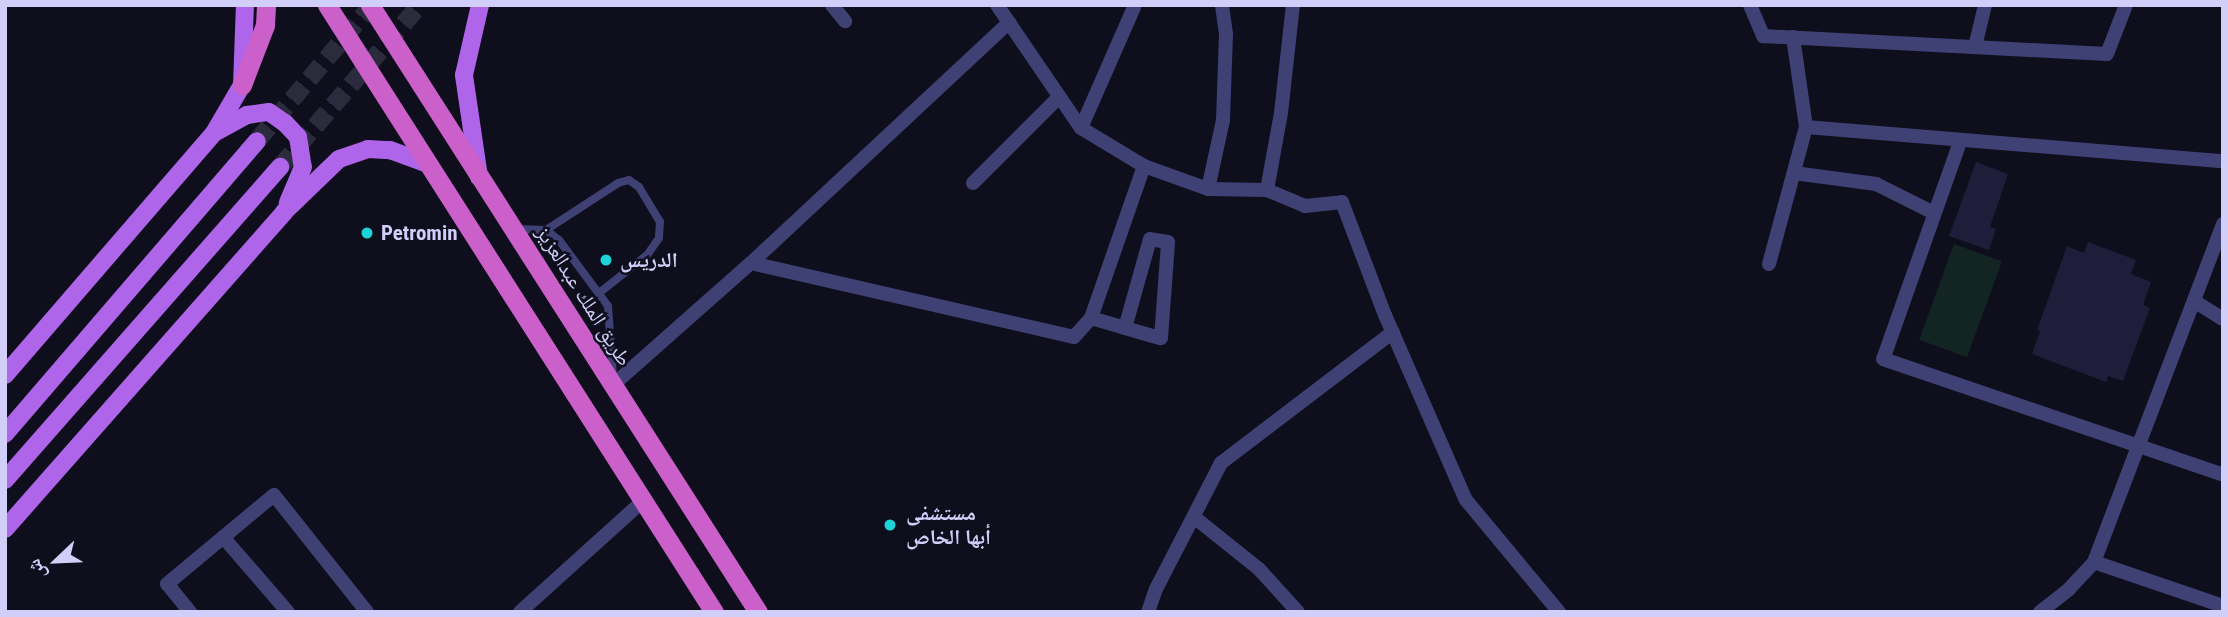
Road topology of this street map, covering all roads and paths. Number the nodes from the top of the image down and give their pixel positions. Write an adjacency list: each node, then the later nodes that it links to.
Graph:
1 (245, 5): 18 (main road)
2 (266, 5): 18 (highway)
3 (327, 5): 26 (highway)
4 (370, 5): 30 (highway, طريق الملك عبدالعزيز)
5 (480, 5): 30 (main road)
6 (832, 5): 14 (street)
7 (997, 5): 15 (street)
8 (1222, 5): 32 (street)
9 (1293, 5): 33 (street)
10 (1750, 5): 16 (street)
11 (1985, 5): 17 (street)
12 (2126, 5): 17 (street)
13 (1134, 7): 20 (street)
14 (845, 21)
15 (1009, 22): 19 (street); 39 (street)
16 (1793, 37): 17 (street); 21 (street)
17 (1975, 47)
18 (242, 85): 22 (main road)
19 (1059, 97): 20 (street); 31 (street)
20 (1081, 128): 27 (street)
21 (1806, 128): 24 (street); 29 (street)
22 (214, 133): 34 (main road); 47 (main road)
23 (257, 141): 49 (main road)
24 (1960, 142): 25 (street); 35 (street)
25 (2223, 161)
26 (428, 164): 34 (main road); 53 (highway)
27 (1144, 166): 32 (street); 43 (street)
28 (280, 167): 52 (main road)
29 (1794, 173): 35 (street); 40 (street)
30 (479, 177): 37 (highway, طريق الملك عبدالعزيز)
31 (973, 183)
32 (1208, 189): 33 (street)
33 (1267, 190): 46 (street)
34 (285, 212): 55 (main road)
35 (1934, 214): 50 (street)
36 (2223, 224): 42 (street)
37 (516, 229): 38 (lane); 48 (highway, طريق الملك عبدالعزيز)
38 (546, 230): 41 (lane); 41 (lane)
39 (751, 263): 43 (street); 48 (street)
40 (1769, 264)
41 (599, 293): 48 (lane)
42 (2194, 302): 44 (street); 50 (street)
43 (1091, 318): 45 (street)
44 (2223, 319)
45 (1125, 328): 45 (street)
46 (1393, 332): 54 (street); 67 (street)
47 (5, 375)
48 (613, 385): 64 (highway, طريق الملك عبدالعزيز)
49 (5, 434)
50 (2139, 448): 51 (street); 57 (street)
51 (2223, 475)
52 (5, 480)
53 (643, 501): 62 (street); 63 (highway)
54 (1194, 517): 65 (street); 66 (street)
55 (5, 529)
56 (223, 537): 59 (street); 60 (street); 61 (street)
57 (2094, 562): 58 (street); 68 (street)
58 (2223, 606)
59 (190, 612)
60 (288, 612)
61 (367, 612)
62 (520, 612)
63 (714, 612)
64 (758, 612)
65 (1147, 612)
66 (1298, 612)
67 (1559, 612)
68 (2040, 612)

